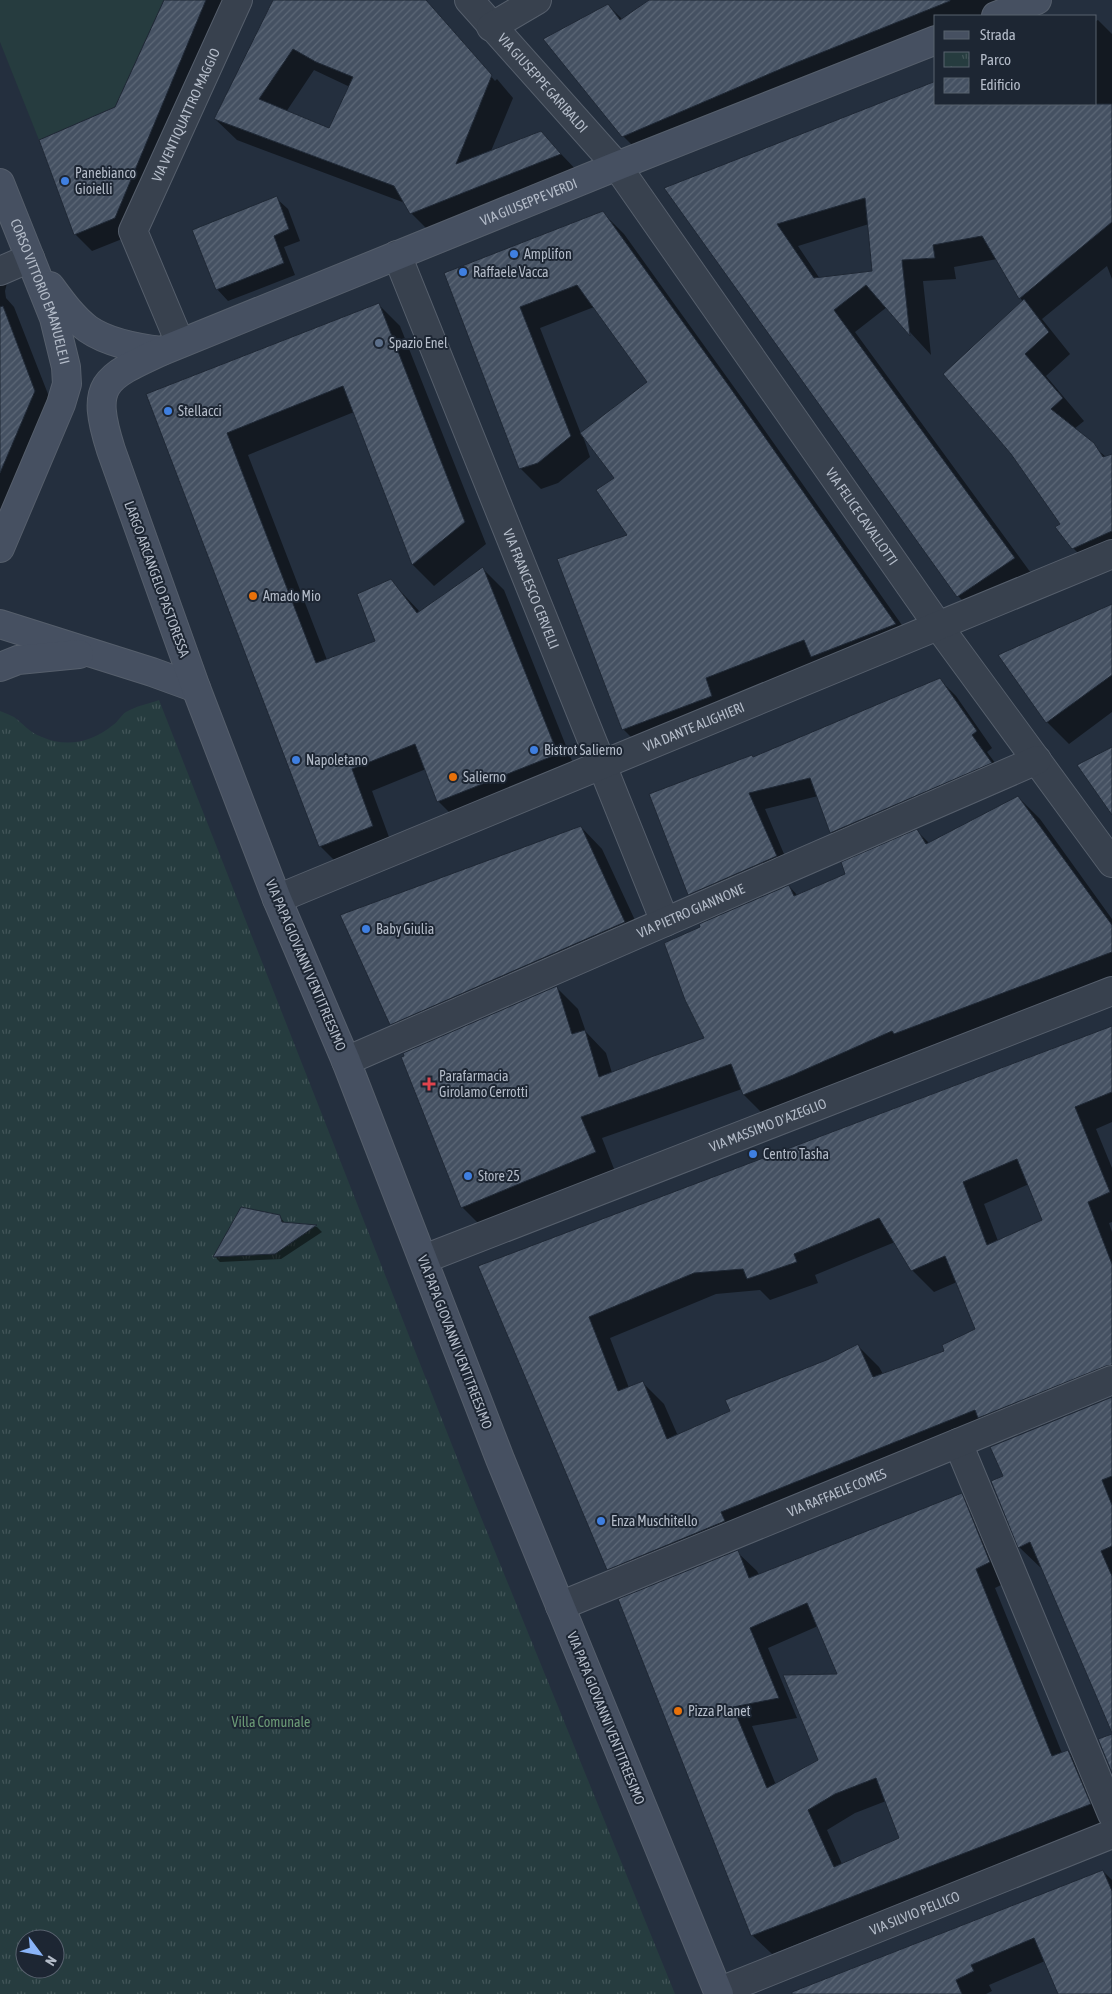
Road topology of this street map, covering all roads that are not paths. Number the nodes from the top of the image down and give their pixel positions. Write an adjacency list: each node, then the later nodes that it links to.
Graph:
1 (238, 0): 13 (street, VIA VENTIQUATTRO MAGGIO)
2 (469, 0): 6 (street, VIA GIUSEPPE GARIBALDI)
3 (537, 0): 6 (street)
4 (1037, 0): 5 (street)
5 (999, 15)
6 (491, 26): 8 (street, VIA GIUSEPPE GARIBALDI)
7 (934, 41): 8 (street, VIA GIUSEPPE VERDI)
8 (617, 166): 10 (street, VIA GIUSEPPE VERDI); 18 (street, VIA FELICE CAVALLOTTI)
9 (0, 183): 11 (street, CORSO VITTORIO EMANUELE II)
10 (397, 255): 13 (street, VIA GIUSEPPE VERDI); 23 (street, VIA FRANCESCO CERVELLI)
11 (30, 258): 12 (street); 13 (street); 15 (street, CORSO VITTORIO EMANUELE II)
12 (0, 271)
13 (171, 347): 14 (street, VIA GIUSEPPE VERDI)
14 (123, 368): 21 (street, LARGO ARCANGELO PASTORESSA)
15 (0, 548)
16 (1112, 554): 18 (street, VIA DANTE ALIGHIERI)
17 (0, 624): 19 (street, LARGO ARCANGELO PASTORESSA)
18 (939, 627): 22 (street, VIA FELICE CAVALLOTTI); 23 (street, VIA DANTE ALIGHIERI)
19 (88, 653): 20 (street, LARGO ARCANGELO PASTORESSA); 21 (street, LARGO ARCANGELO PASTORESSA)
20 (0, 666)
21 (196, 688): 25 (street, VIA PAPA GIOVANNI VENTITREESIMO)
22 (1036, 760): 24 (street, VIA FELICE CAVALLOTTI); 26 (street, VIA PIETRO GIANNONE)
23 (602, 765): 25 (street, VIA DANTE ALIGHIERI); 26 (street, VIA FRANCESCO CERVELLI)
24 (1112, 863)
25 (277, 899): 28 (street, VIA PAPA GIOVANNI VENTITREESIMO)
26 (665, 922): 28 (street, VIA PIETRO GIANNONE)
27 (1112, 991): 29 (street, VIA MASSIMO D'AZEGLIO)
28 (346, 1061): 29 (street, VIA PAPA GIOVANNI VENTITREESIMO)
29 (424, 1259): 32 (street, VIA PAPA GIOVANNI VENTITREESIMO)
30 (1112, 1380): 31 (street, VIA RAFFAELE COMES)
31 (958, 1443): 32 (street, VIA RAFFAELE COMES); 33 (street)
32 (560, 1606): 35 (street, VIA PAPA GIOVANNI VENTITREESIMO)
33 (1112, 1814)
34 (1112, 1834): 35 (street, VIA SILVIO PELLICO)
35 (718, 1993)

